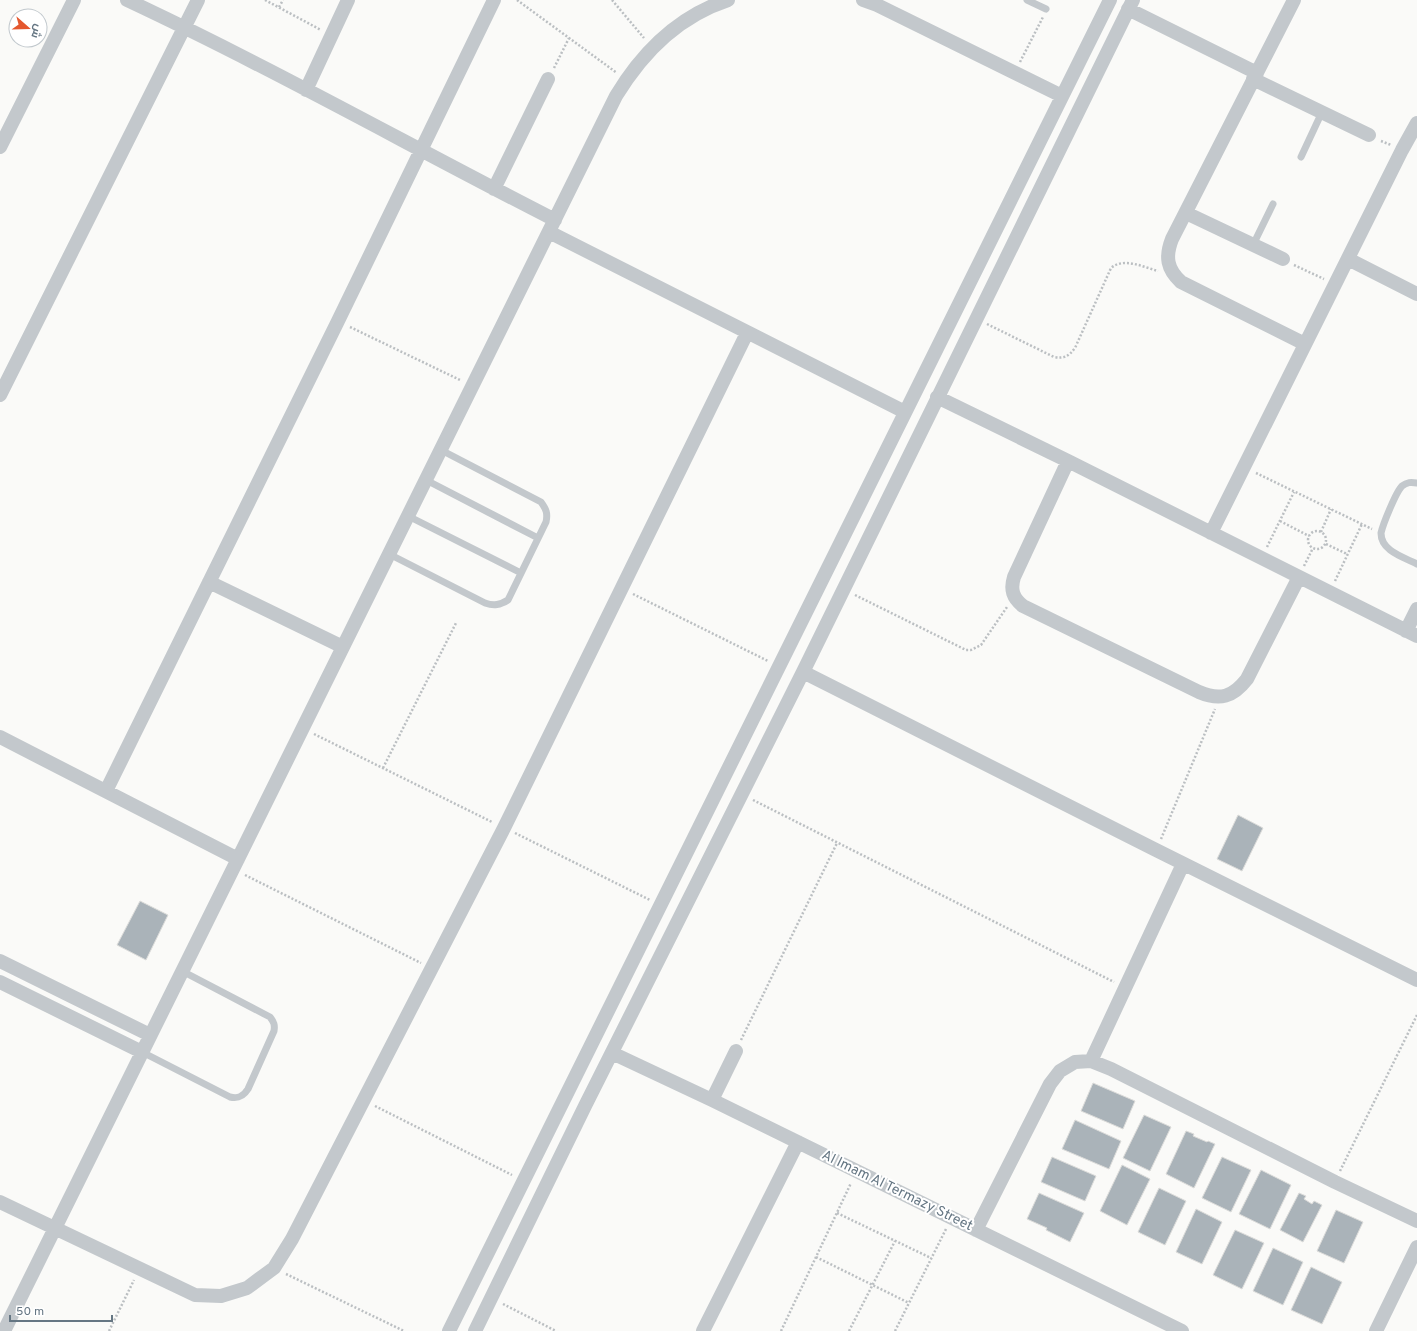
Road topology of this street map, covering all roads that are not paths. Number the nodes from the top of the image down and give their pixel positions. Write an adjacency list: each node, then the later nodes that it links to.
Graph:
1 (74, 0): 24 (street)
2 (127, 0): 14 (street)
3 (198, 0): 14 (street)
4 (348, 0): 19 (street)
5 (494, 0): 25 (street)
6 (728, 0): 32 (street)
7 (863, 0): 11 (street)
8 (1027, 0): 13 (lane)
9 (1110, 0): 15 (street)
10 (1294, 0): 17 (street)
11 (879, 3): 20 (street)
12 (1131, 5): 16 (street); 17 (street)
13 (1046, 10)
14 (185, 28): 19 (street); 41 (street)
15 (1088, 44): 16 (street); 20 (street)
16 (1107, 53): 28 (street)
17 (1255, 76): 21 (street); 31 (street)
18 (548, 79): 29 (street)
19 (306, 90): 25 (street)
20 (1062, 96): 27 (street)
21 (1322, 112): 23 (street); 26 (lane)
22 (1417, 123): 35 (street)
23 (1369, 135)
24 (0, 146)
25 (421, 149): 29 (street); 57 (street)
26 (1301, 157)
27 (1023, 174): 28 (street); 38 (street)
28 (1042, 184): 39 (street)
29 (494, 189): 32 (street)
30 (1273, 204): 33 (lane)
31 (1186, 213): 33 (street); 40 (street)
32 (552, 226): 37 (street); 44 (street)
33 (1253, 245): 34 (street)
34 (1283, 259)
35 (1348, 259): 36 (street); 40 (street)
36 (1417, 294)
37 (747, 333): 43 (street); 87 (street)
38 (943, 334): 39 (street); 43 (street)
39 (963, 344): 42 (street)
40 (1305, 344): 51 (street)
41 (0, 395)
42 (937, 397): 45 (street); 49 (street)
43 (905, 412): 47 (street)
44 (441, 450): 46 (street); 52 (lane)
45 (1068, 461): 51 (street); 56 (street)
46 (426, 480): 50 (street); 52 (lane)
47 (871, 481): 49 (street); 58 (street)
48 (1417, 483): 54 (lane)
49 (891, 491): 60 (street)
50 (408, 516): 53 (street); 55 (lane)
51 (1211, 533): 56 (street)
52 (538, 538): 55 (lane)
53 (389, 554): 55 (lane); 62 (street)
54 (1417, 564)
55 (521, 573)
56 (1299, 577): 61 (street)
57 (209, 582): 62 (street); 67 (street)
58 (812, 602): 60 (street); 65 (street)
59 (1417, 609): 61 (street)
60 (832, 612): 63 (street)
61 (1412, 633)
62 (343, 647): 68 (street)
63 (803, 672): 66 (street); 69 (street)
64 (0, 737): 67 (street)
65 (745, 738): 66 (street); 74 (street)
66 (764, 748): 75 (street)
67 (106, 791): 68 (street)
68 (236, 864): 71 (street)
69 (1183, 864): 72 (street); 80 (street)
70 (0, 961): 76 (street)
71 (182, 971): 76 (street); 78 (lane)
72 (1417, 980)
73 (0, 982): 78 (street)
74 (622, 985): 75 (street); 81 (street)
75 (641, 995): 79 (street)
76 (150, 1035): 78 (street)
77 (736, 1051): 82 (street)
78 (142, 1052): 87 (street)
79 (612, 1053): 82 (street, Al Imam Al Termazy Street); 83 (street)
80 (1092, 1061): 86 (street); 88 (street)
81 (566, 1097): 83 (street); 91 (street)
82 (712, 1100): 84 (street, Al Imam Al Termazy Street)
83 (585, 1106): 92 (street)
84 (798, 1142): 88 (street, Al Imam Al Termazy Street); 93 (street)
85 (0, 1202): 87 (street)
86 (1417, 1221)
87 (54, 1229): 90 (street)
88 (976, 1230): 94 (street, Al Imam Al Termazy Street)
89 (1417, 1247): 95 (street)
90 (4, 1331)
91 (449, 1331)
92 (475, 1331)
93 (703, 1331)
94 (1182, 1331)
95 (1376, 1331)

